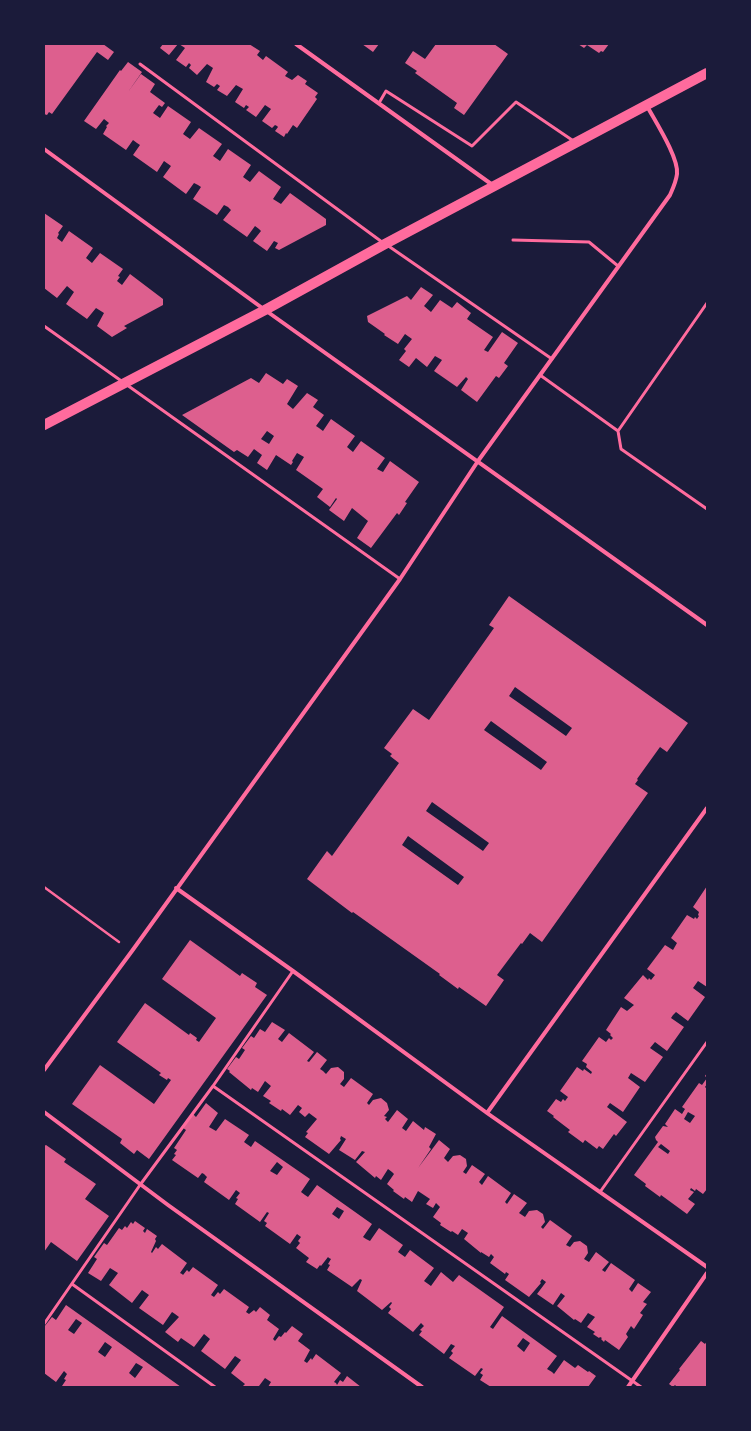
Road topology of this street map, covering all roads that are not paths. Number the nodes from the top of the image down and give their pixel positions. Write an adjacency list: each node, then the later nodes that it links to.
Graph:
1 (296, 44): 4 (street)
2 (140, 64): 10 (lane)
3 (707, 73): 5 (main road)
4 (379, 103): 6 (lane); 8 (street)
5 (647, 106): 6 (main road); 11 (street)
6 (576, 143): 8 (main road)
7 (44, 149): 13 (street)
8 (494, 186): 10 (main road)
9 (513, 240): 11 (lane)
10 (385, 244): 13 (main road); 15 (lane)
11 (618, 266): 15 (street)
12 (707, 303): 19 (lane)
13 (265, 310): 17 (main road); 20 (street)
14 (44, 326): 17 (lane)
15 (552, 359): 16 (street)
16 (540, 374): 19 (lane); 20 (street)
17 (124, 383): 18 (main road); 22 (lane)
18 (44, 425)
19 (618, 431): 21 (lane)
20 (478, 461): 22 (street); 23 (street)
21 (707, 509)
22 (400, 579): 25 (street)
23 (707, 625)
24 (707, 808): 31 (street)
25 (176, 888): 26 (street); 28 (street)
26 (293, 971): 29 (lane); 31 (street)
27 (707, 1042): 33 (lane)
28 (44, 1070)
29 (213, 1086): 32 (lane); 38 (lane)
30 (44, 1112): 32 (street)
31 (487, 1113): 33 (street)
32 (140, 1185): 36 (lane); 40 (street)
33 (600, 1192): 34 (street)
34 (707, 1267)
35 (707, 1273): 38 (street)
36 (72, 1284): 37 (lane); 39 (lane)
37 (44, 1324)
38 (632, 1381): 41 (street); 42 (lane)
39 (215, 1387)
40 (422, 1387)
41 (628, 1387)
42 (641, 1387)

